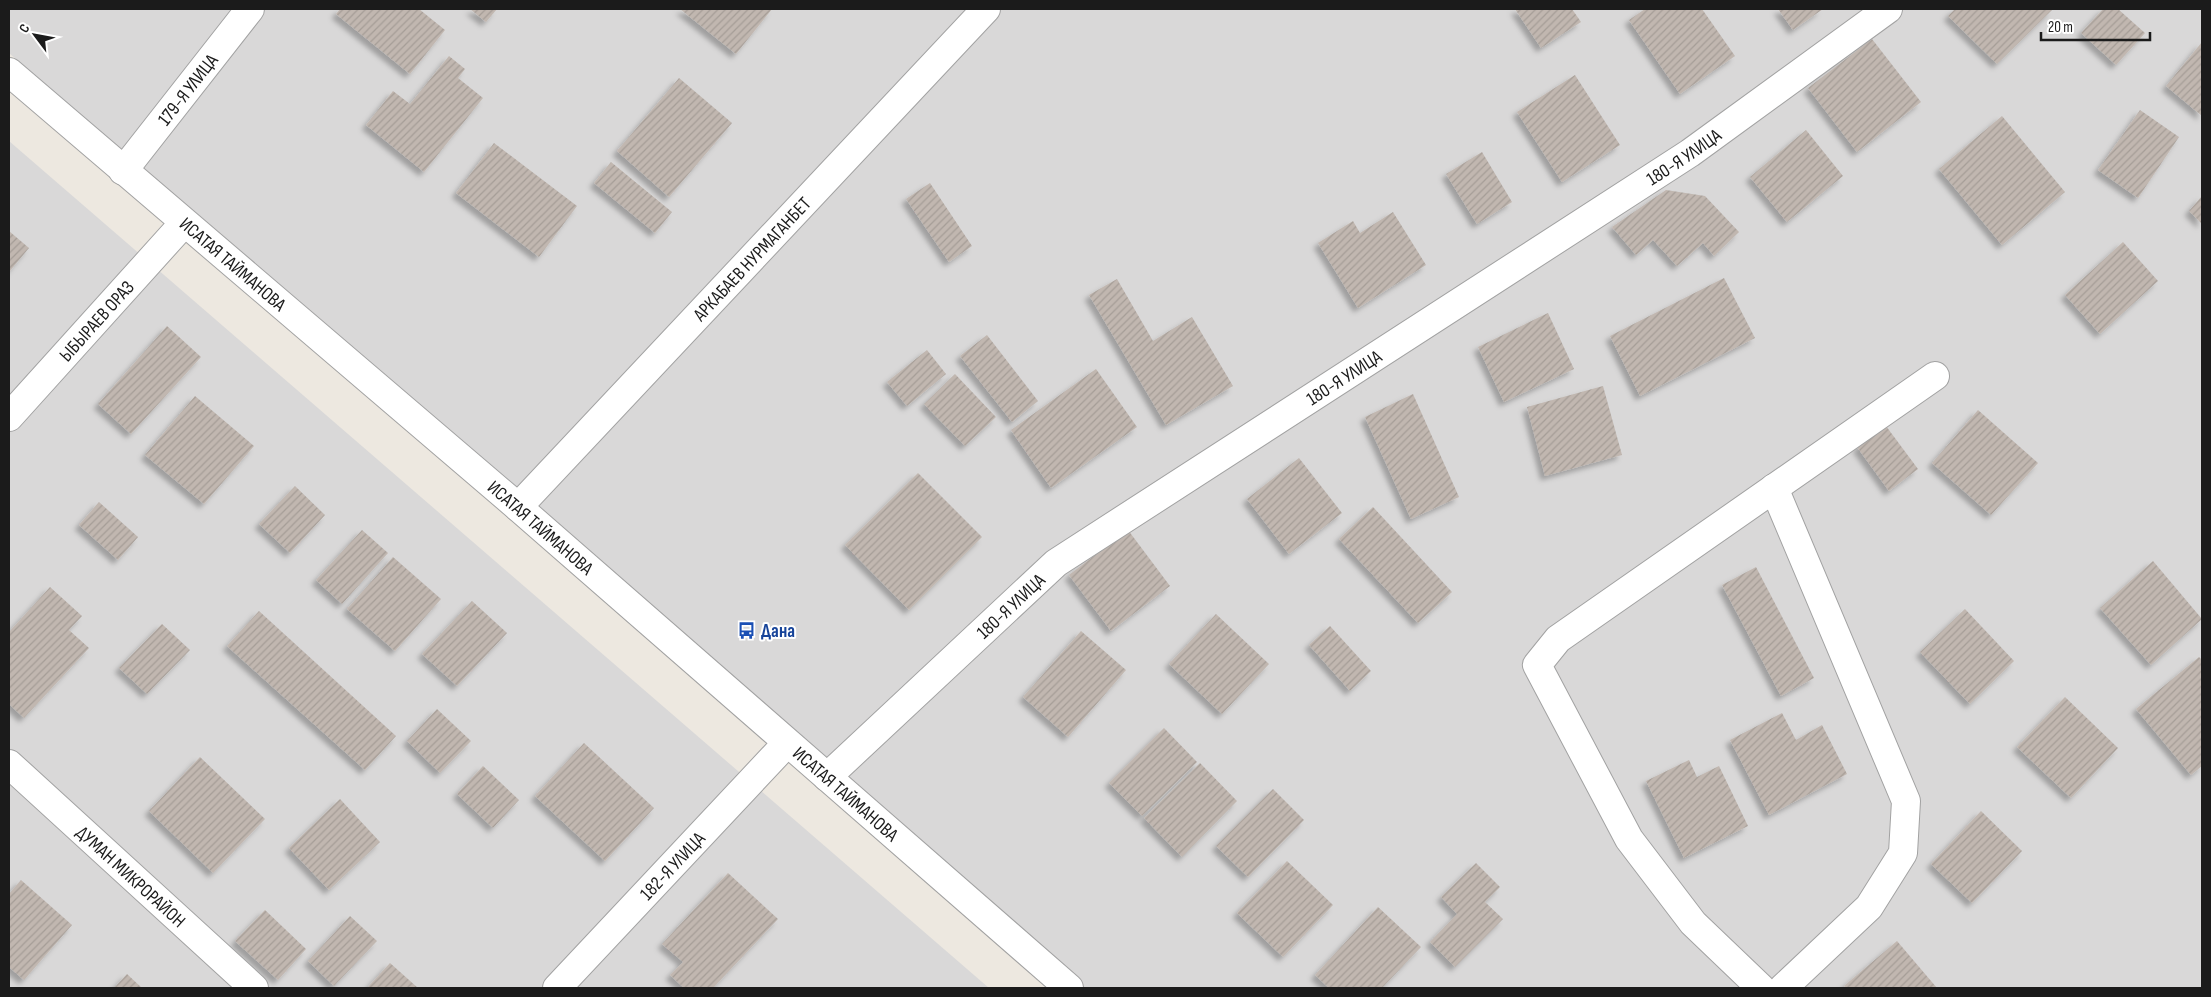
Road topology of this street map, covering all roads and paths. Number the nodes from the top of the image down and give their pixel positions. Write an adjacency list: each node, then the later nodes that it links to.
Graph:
1 (250, 9): 5 (street, 179-Я УЛИЦА)
2 (986, 9): 10 (street, АРКАБАЕВ НУРМАГАНБЕТ)
3 (1888, 9): 13 (street, 180-Я УЛИЦА)
4 (9, 72): 5 (street, ИСАТАЯ ТАЙМАНОВА)
5 (123, 171): 6 (street, ИСАТАЯ ТАЙМАНОВА)
6 (184, 223): 8 (street, ЫБЫРАЕВ ОРАЗ); 10 (street, ИСАТАЯ ТАЙМАНОВА)
7 (1935, 376): 9 (street)
8 (9, 418)
9 (1774, 488): 17 (street); 18 (street)
10 (518, 507): 11 (street, ИСАТАЯ ТАЙМАНОВА)
11 (788, 743): 13 (street, ИСАТАЯ ТАЙМАНОВА); 16 (street, 182-Я УЛИЦА)
12 (9, 764): 15 (street, ДУМАН МИКРОРАЙОН)
13 (827, 777): 14 (street, ИСАТАЯ ТАЙМАНОВА)
14 (1057, 985)
15 (254, 988)
16 (557, 988)
17 (1761, 988)
18 (1783, 988)

